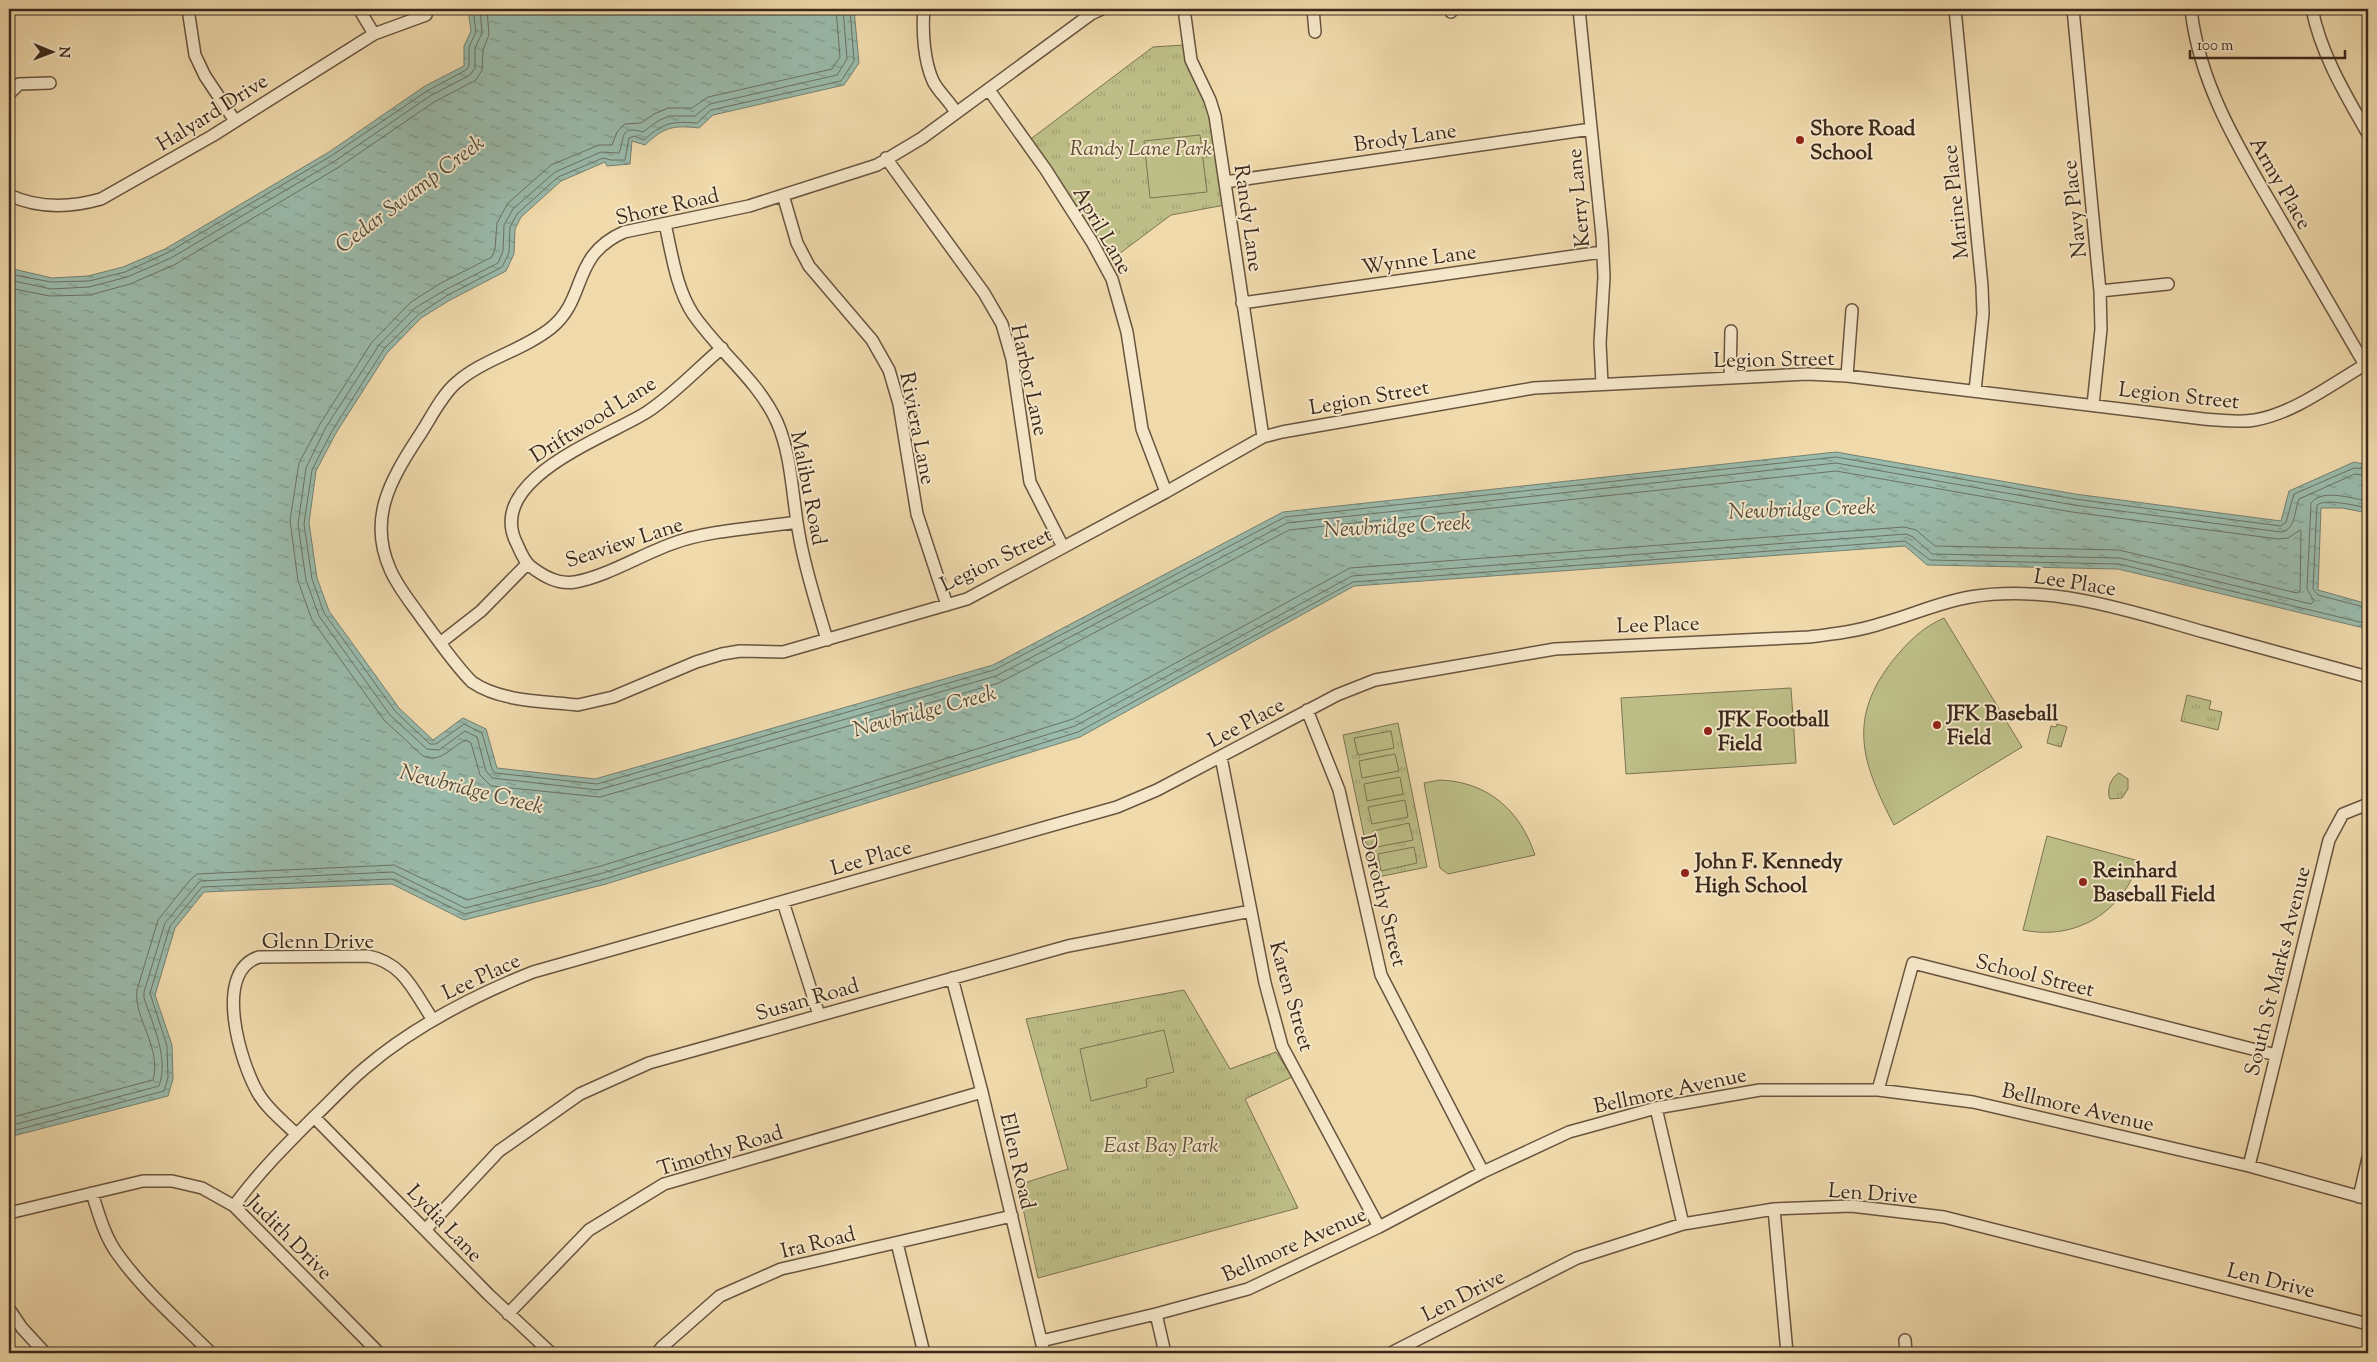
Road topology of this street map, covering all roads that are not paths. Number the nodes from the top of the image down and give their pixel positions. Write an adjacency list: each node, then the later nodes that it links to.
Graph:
1 (188, 9): 19 (street)
2 (359, 9): 14 (street)
3 (924, 9): 18 (street)
4 (1100, 9): 16 (street, Shore Road)
5 (1184, 9): 23 (street, Randy Lane)
6 (1313, 9): 13 (street)
7 (1579, 9): 20 (street, Kerry Lane)
8 (1955, 9): 38 (street, Marine Place)
9 (2073, 9): 29 (street, Navy Place)
10 (2191, 9): 34 (street, Army Place)
11 (2312, 9): 21 (street)
12 (426, 15): 14 (street, Halyard Drive)
13 (1315, 32)
14 (374, 34): 19 (street, Halyard Drive)
15 (50, 83): 17 (street)
16 (989, 90): 18 (street, Shore Road); 41 (street, April Lane)
17 (9, 94)
18 (956, 113): 22 (street, Shore Road)
19 (235, 121): 24 (street, Halyard Drive)
20 (1591, 129): 23 (street, Brody Lane); 27 (street, Kerry Lane)
21 (2368, 134)
22 (886, 158): 25 (street, Shore Road); 43 (street, Harbor Lane)
23 (1225, 182): 30 (street, Randy Lane)
24 (9, 194)
25 (783, 195): 26 (street, Shore Road); 45 (street, Riviera Lane)
26 (665, 224): 33 (street, Malibu Road); 47 (street, Shore Road)
27 (1602, 252): 30 (street, Wynne Lane); 37 (street, Kerry Lane)
28 (2168, 284): 29 (street)
29 (2100, 291): 39 (street, Navy Place)
30 (1242, 303): 40 (street, Randy Lane)
31 (1852, 310): 35 (street)
32 (1731, 332): 36 (street)
33 (722, 348): 42 (street, Malibu Road); 44 (street, Driftwood Lane)
34 (2366, 364): 39 (street, Legion Street)
35 (1847, 376): 36 (street, Legion Street); 38 (street, Legion Street)
36 (1730, 378): 37 (street, Legion Street)
37 (1602, 384): 40 (street, Legion Street)
38 (1975, 391): 39 (street, Legion Street)
39 (2093, 405)
40 (1263, 438): 41 (street, Legion Street)
41 (1166, 492): 43 (street, Legion Street)
42 (797, 522): 44 (street, Seaview Lane); 46 (street, Malibu Road)
43 (1063, 547): 45 (street, Legion Street)
44 (527, 564): 47 (street)
45 (947, 605): 46 (street, Legion Street)
46 (827, 640): 47 (street, Legion Street)
47 (440, 643)
48 (2368, 677): 49 (street, Lee Place)
49 (1307, 710): 50 (street, Lee Place); 65 (street, Dorothy Street)
50 (1221, 756): 52 (street, Lee Place); 53 (street, Karen Street)
51 (2368, 804): 57 (street, South St Marks Avenue)
52 (783, 902): 55 (street); 56 (street, Lee Place)
53 (1251, 911): 54 (street, Susan Road); 73 (street, Karen Street)
54 (952, 978): 55 (street, Susan Road); 59 (street, Ellen Road)
55 (818, 1015): 74 (street, Susan Road)
56 (433, 1020): 61 (street, Lee Place); 62 (street, Glenn Drive)
57 (2276, 1055): 58 (street, School Street); 64 (street, South St Marks Avenue)
58 (1878, 1090): 60 (street, Bellmore Avenue); 64 (street, Bellmore Avenue)
59 (982, 1092): 71 (street, Ellen Road); 77 (street, Timothy Road)
60 (1656, 1108): 65 (street, Bellmore Avenue); 72 (street)
61 (314, 1117): 62 (street, Lee Place); 74 (street, Lydia Lane)
62 (295, 1133): 68 (street, Lee Place)
63 (2368, 1158): 67 (street)
64 (2249, 1166): 67 (street, Bellmore Avenue)
65 (1483, 1172): 73 (street, Bellmore Avenue)
66 (92, 1193): 68 (street, Judith Drive); 70 (street, Judith Drive); 83 (street)
67 (2363, 1198)
68 (234, 1206): 84 (street, Judith Drive)
69 (1774, 1209): 72 (street, Len Drive); 79 (street, Len Drive); 91 (street)
70 (9, 1213)
71 (1012, 1216): 75 (street, Ira Road); 81 (street, Ellen Road)
72 (1683, 1224): 90 (street, Len Drive)
73 (1380, 1227): 78 (street, Bellmore Avenue)
74 (425, 1230): 77 (street, Lydia Lane)
75 (897, 1243): 86 (street, Ira Road); 87 (street)
76 (9, 1309): 82 (street)
77 (508, 1314): 85 (street, Lydia Lane)
78 (1156, 1314): 81 (street, Bellmore Avenue); 89 (street)
79 (2368, 1324)
80 (1905, 1340): 92 (street)
81 (1041, 1341): 88 (street, Ellen Road)
82 (45, 1353)
83 (212, 1353)
84 (379, 1353)
85 (551, 1353)
86 (658, 1353)
87 (924, 1353)
88 (1044, 1353)
89 (1165, 1353)
90 (1391, 1353)
91 (1787, 1353)
92 (1906, 1353)

